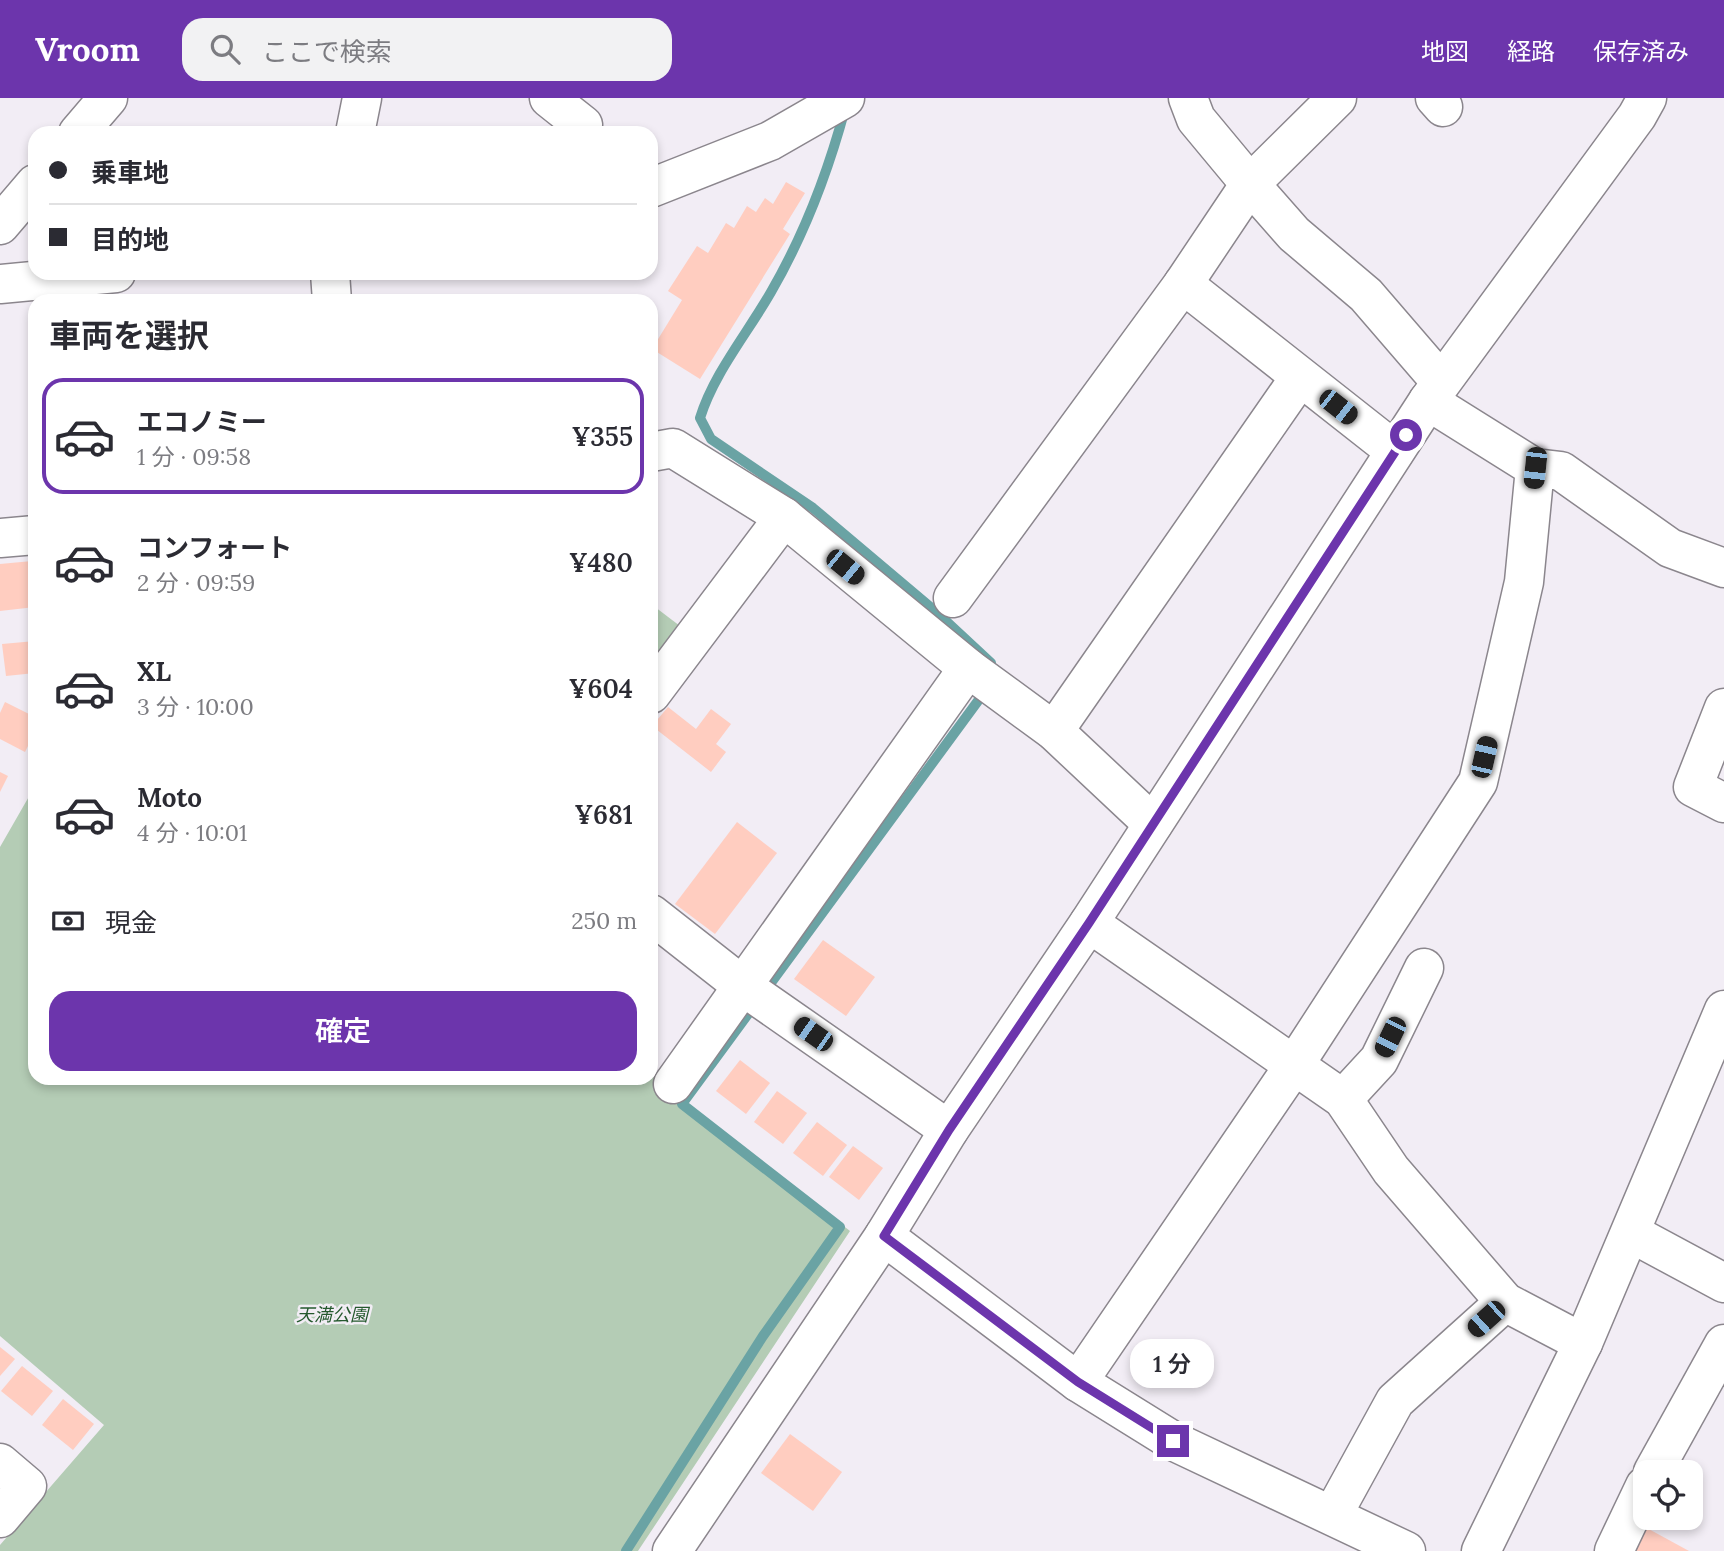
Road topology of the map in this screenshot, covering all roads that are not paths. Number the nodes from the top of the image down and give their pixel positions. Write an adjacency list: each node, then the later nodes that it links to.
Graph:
1 (108, 98): 9 (street)
2 (362, 98): 10 (street)
3 (549, 98): 8 (street)
4 (845, 98): 12 (street)
5 (1188, 98): 11 (street)
6 (1337, 98): 11 (street)
7 (1647, 98): 19 (street)
8 (587, 119)
9 (84, 126)
10 (356, 126)
11 (1250, 184): 17 (street); 19 (street)
12 (658, 185)
13 (28, 192): 14 (street)
14 (0, 226)
15 (42, 280): 16 (street)
16 (0, 284)
17 (1183, 284): 18 (street); 27 (street)
18 (1300, 377): 21 (street); 31 (street)
19 (1435, 391): 21 (street); 22 (street)
20 (658, 451): 23 (street)
21 (1395, 451): 33 (street)
22 (1535, 468): 26 (street); 39 (street)
23 (784, 517): 28 (street); 29 (street)
24 (28, 536): 25 (street)
25 (0, 538)
26 (1724, 568)
27 (953, 598)
28 (968, 668): 31 (street); 37 (street)
29 (658, 685)
30 (1724, 708): 32 (street)
31 (1054, 731): 33 (street)
32 (1724, 803)
33 (1153, 824): 35 (street)
34 (658, 919): 37 (street)
35 (1089, 923): 39 (street); 42 (street)
36 (1424, 968): 41 (street)
37 (744, 986): 40 (street); 42 (street)
38 (1722, 1018): 43 (street)
39 (1295, 1064): 41 (street); 49 (street)
40 (673, 1084)
41 (1343, 1099): 46 (street)
42 (949, 1130): 44 (street)
43 (1631, 1233): 45 (street); 47 (street)
44 (884, 1236): 49 (street); 55 (street)
45 (1724, 1283)
46 (1505, 1302): 47 (street); 53 (street)
47 (1583, 1343): 57 (street)
48 (1724, 1344): 50 (street)
49 (1078, 1382): 53 (street)
50 (1660, 1460)
51 (0, 1463): 54 (street)
52 (1633, 1511): 58 (street)
53 (1333, 1514): 56 (street)
54 (0, 1518)
55 (672, 1551)
56 (1406, 1551)
57 (1481, 1551)
58 (1614, 1551)

